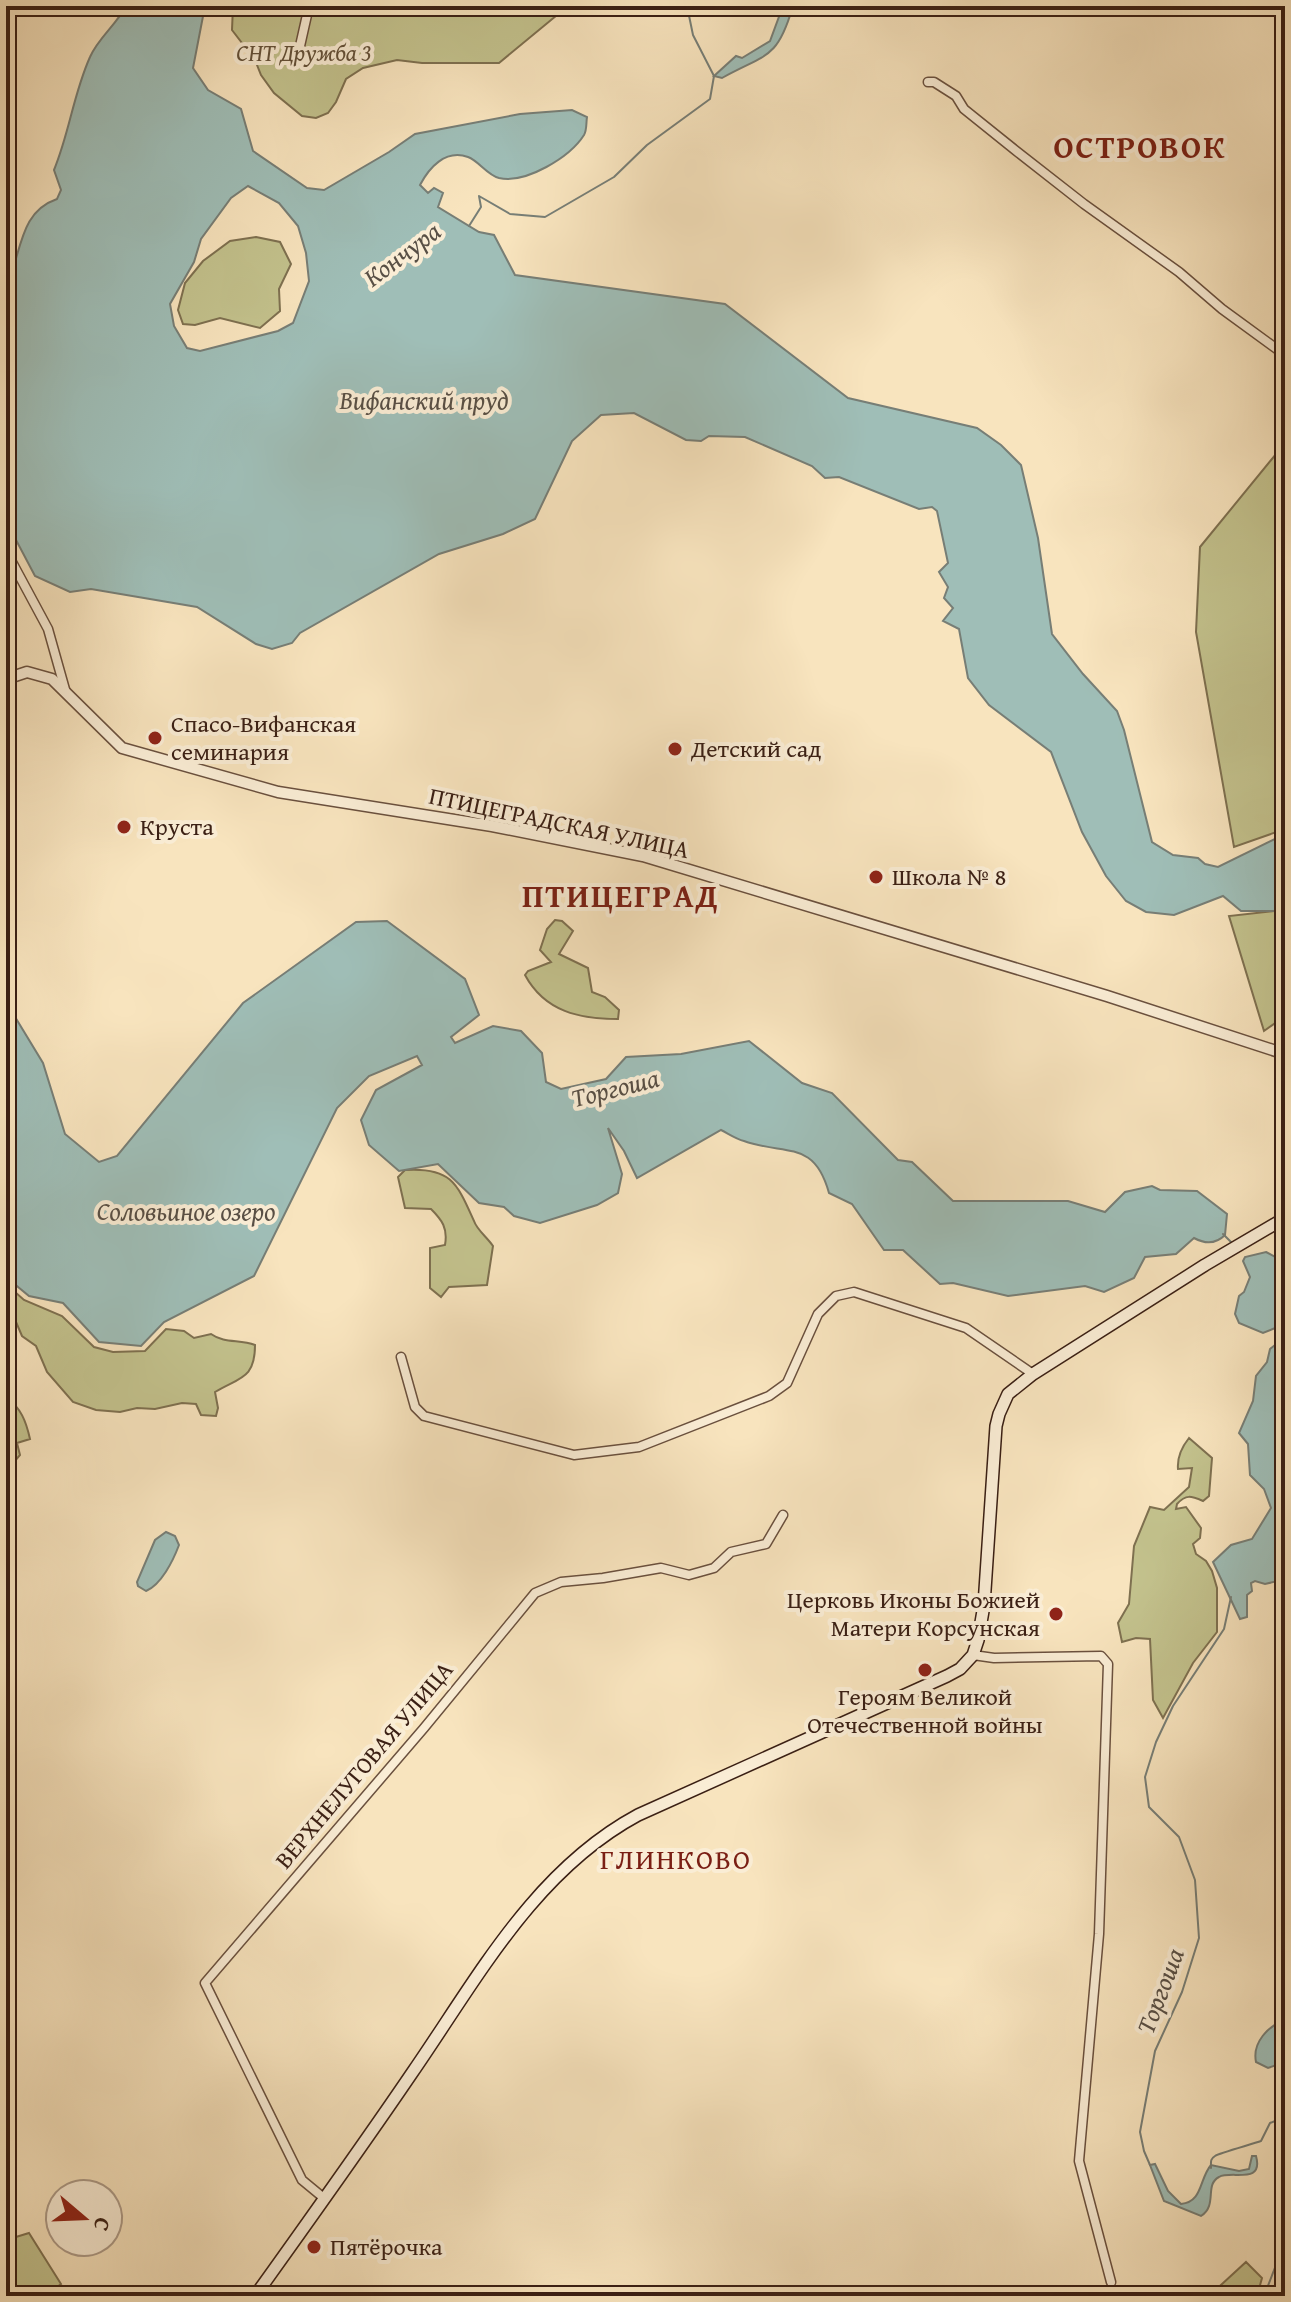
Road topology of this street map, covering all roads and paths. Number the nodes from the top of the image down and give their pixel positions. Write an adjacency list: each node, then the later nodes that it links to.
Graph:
1 (309, 6): 2 (street)
2 (300, 46)
3 (928, 82): 4 (street)
4 (1285, 355)
5 (6, 551): 7 (street)
6 (6, 679): 7 (street, ПТИЦЕГРАДСКАЯ УЛИЦА)
7 (66, 694): 8 (street, ПТИЦЕГРАДСКАЯ УЛИЦА)
8 (1285, 1054)
9 (1285, 1218): 11 (main road)
10 (401, 1357): 11 (street)
11 (1033, 1374): 13 (main road)
12 (783, 1515): 14 (street, ВЕРХНЕЛУГОВАЯ УЛИЦА)
13 (973, 1655): 14 (main road); 15 (street)
14 (325, 2199): 16 (main road)
15 (1111, 2282)
16 (255, 2296)

